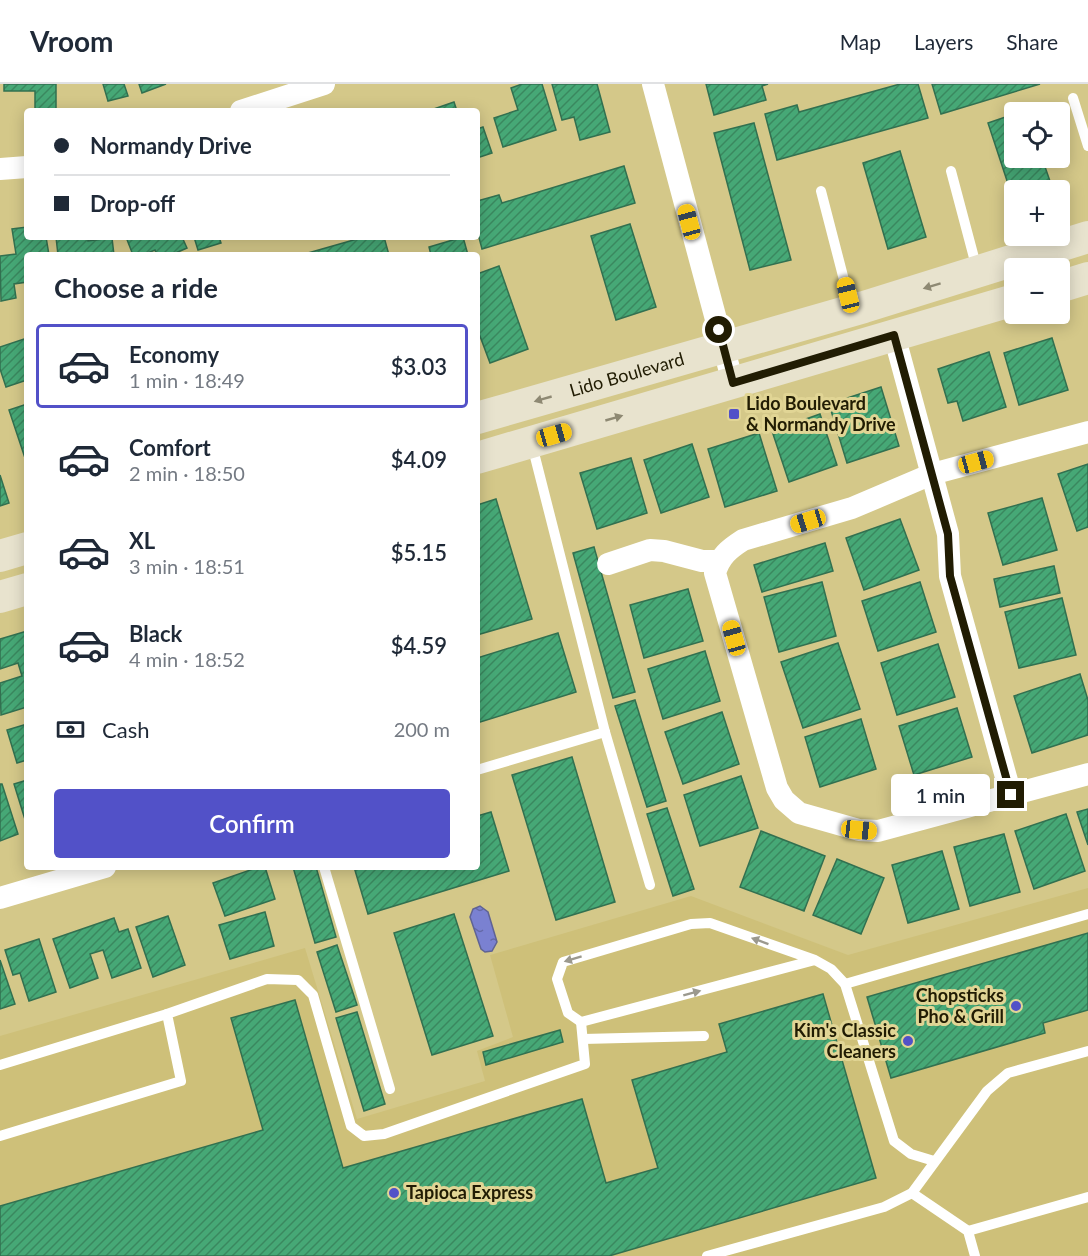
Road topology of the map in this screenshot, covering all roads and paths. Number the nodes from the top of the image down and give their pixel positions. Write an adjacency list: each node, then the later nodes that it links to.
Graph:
1 (324, 84): 4 (street)
2 (652, 84): 17 (street)
3 (1072, 98): 5 (lane)
4 (250, 108)
5 (1088, 146)
6 (24, 167): 7 (street)
7 (0, 169)
8 (951, 171): 11 (lane)
9 (821, 190): 15 (lane)
10 (1088, 237): 11 (street, Lido Boulevard)
11 (978, 272): 15 (street, Lido Boulevard, one-way to 15)
12 (1088, 278): 13 (street)
13 (1070, 284)
14 (1004, 303): 16 (street, Lido Boulevard)
15 (852, 311): 17 (street, Lido Boulevard)
16 (894, 335): 18 (street, Lido Boulevard); 23 (street)
17 (723, 348): 18 (street); 19 (street, Lido Boulevard, one-way to 19)
18 (733, 383): 21 (street, Lido Boulevard, one-way to 18)
19 (480, 417)
20 (1088, 432): 23 (street)
21 (532, 442): 22 (street, Lido Boulevard); 30 (lane)
22 (480, 457)
23 (932, 474): 26 (street); 33 (street)
24 (24, 549): 25 (street)
25 (0, 556)
26 (718, 561): 27 (street); 33 (street)
27 (608, 564)
28 (24, 590): 29 (street)
29 (0, 597)
30 (605, 732): 31 (lane); 36 (lane)
31 (480, 769)
32 (1088, 774): 33 (street)
33 (1011, 795)
34 (95, 870): 37 (street)
35 (325, 870): 47 (lane)
36 (650, 885)
37 (0, 898)
38 (1088, 914): 40 (lane)
39 (815, 960): 40 (lane); 42 (lane, one-way to 39); 42 (lane, one-way to 42)
40 (845, 984): 49 (lane)
41 (167, 1014): 44 (lane); 46 (lane); 48 (lane)
42 (581, 1022): 44 (lane)
43 (704, 1036): 44 (lane)
44 (583, 1039)
45 (1088, 1051): 49 (lane)
46 (0, 1065)
47 (390, 1089)
48 (0, 1136)
49 (934, 1161): 50 (lane)
50 (912, 1193): 52 (lane); 53 (lane)
51 (1088, 1197): 52 (lane)
52 (968, 1231): 54 (lane)
53 (707, 1256)
54 (975, 1256)

